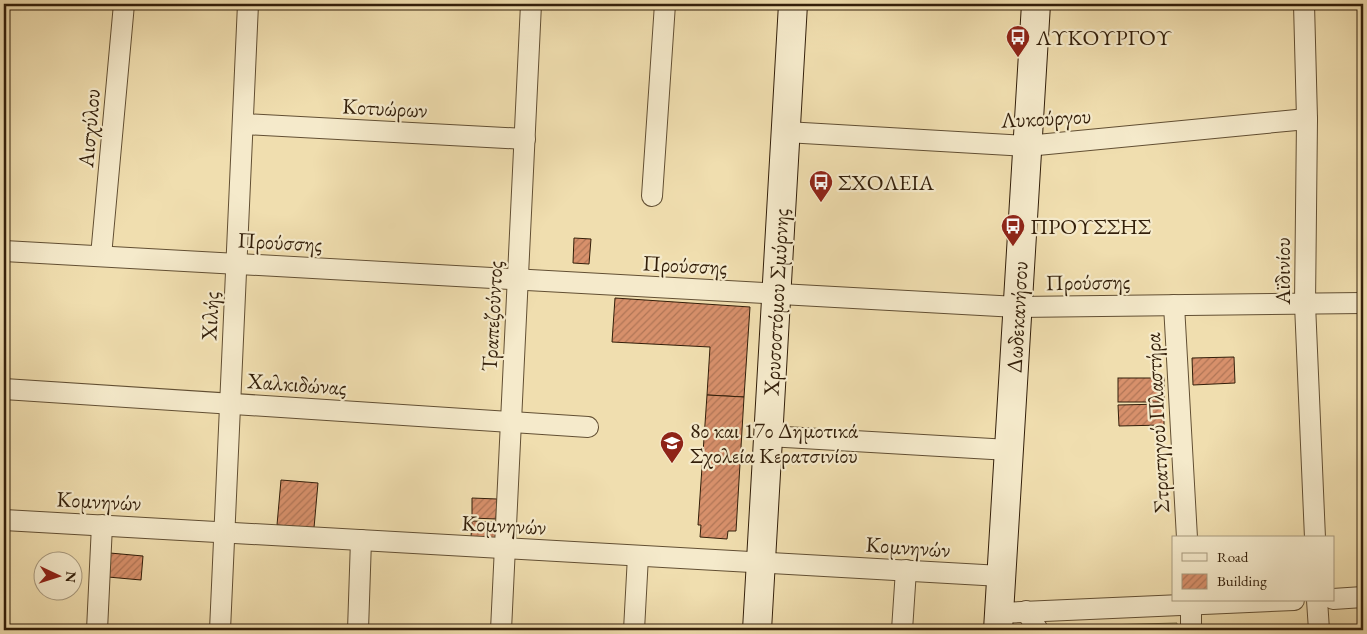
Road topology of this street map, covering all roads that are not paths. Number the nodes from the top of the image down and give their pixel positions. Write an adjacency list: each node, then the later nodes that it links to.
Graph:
1 (124, 4): 15 (street, Αισχύλου)
2 (248, 4): 9 (street, Χιλής)
3 (531, 4): 11 (street, Τραπεζούντος)
4 (665, 4): 13 (street)
5 (793, 4): 10 (street, Χρυσοστόμου Σμύρνης)
6 (1036, 4): 12 (street, Δωδεκανήσου)
7 (1304, 4): 8 (street, Αϊδινίου)
8 (1307, 119): 12 (street, Λυκούργου); 20 (street, Αϊδινίου)
9 (243, 124): 11 (street, Κοτυώρων); 16 (street, Χιλής)
10 (786, 132): 12 (street, Λυκούργου); 18 (street, Χρυσοστόμου Σμύρνης)
11 (525, 139): 17 (street, Τραπεζούντος)
12 (1027, 146): 22 (street, Δωδεκανήσου)
13 (652, 196)
14 (4, 251): 15 (street, Προύσσης)
15 (101, 256): 16 (street, Προύσσης)
16 (237, 264): 17 (street, Προύσσης); 24 (street, Χιλής)
17 (518, 279): 18 (street, Προύσσης); 25 (street, Τραπεζούντος)
18 (777, 293): 22 (street, Προύσσης); 27 (street, Χρυσοστόμου Σμύρνης)
19 (1363, 303): 20 (street, Προύσσης)
20 (1305, 304): 21 (street, Προύσσης); 33 (street, Αϊδινίου)
21 (1174, 305): 22 (street, Προύσσης); 32 (street, Στρατηγού Πλαστήρα)
22 (1018, 306): 28 (street, Δωδεκανήσου)
23 (4, 389): 24 (street, Χαλκιδώνας)
24 (230, 404): 25 (street, Χαλκιδώνας); 31 (street, Χιλής)
25 (511, 422): 26 (street, Χαλκιδώνας); 35 (street, Τραπεζούντος)
26 (588, 427)
27 (768, 436): 28 (street); 37 (street, Χρυσοστόμου Σμύρνης)
28 (1009, 450): 39 (street, Δωδεκανήσου)
29 (4, 520): 30 (street, Κομνηνών)
30 (102, 525): 31 (street, Κομνηνών); 45 (street)
31 (225, 532): 34 (street, Κομνηνών); 46 (street, Χιλής)
32 (1188, 536)
33 (1315, 536)
34 (361, 540): 35 (street, Κομνηνών); 47 (street)
35 (505, 549): 36 (street, Κομνηνών); 48 (street, Τραπεζούντος)
36 (638, 556): 37 (street, Κομνηνών); 49 (street)
37 (761, 562): 38 (street, Κομνηνών); 50 (street, Χρυσοστόμου Σμύρνης)
38 (906, 570): 39 (street, Κομνηνών); 51 (street)
39 (1001, 576): 44 (street, Δωδεκανήσου)
40 (1363, 597): 41 (street)
41 (1334, 599)
42 (1191, 602): 44 (street); 53 (street)
43 (1317, 602): 54 (street)
44 (1008, 618): 52 (street)
45 (97, 630)
46 (220, 630)
47 (358, 630)
48 (501, 630)
49 (634, 630)
50 (757, 630)
51 (902, 630)
52 (1038, 630)
53 (1191, 630)
54 (1319, 630)

